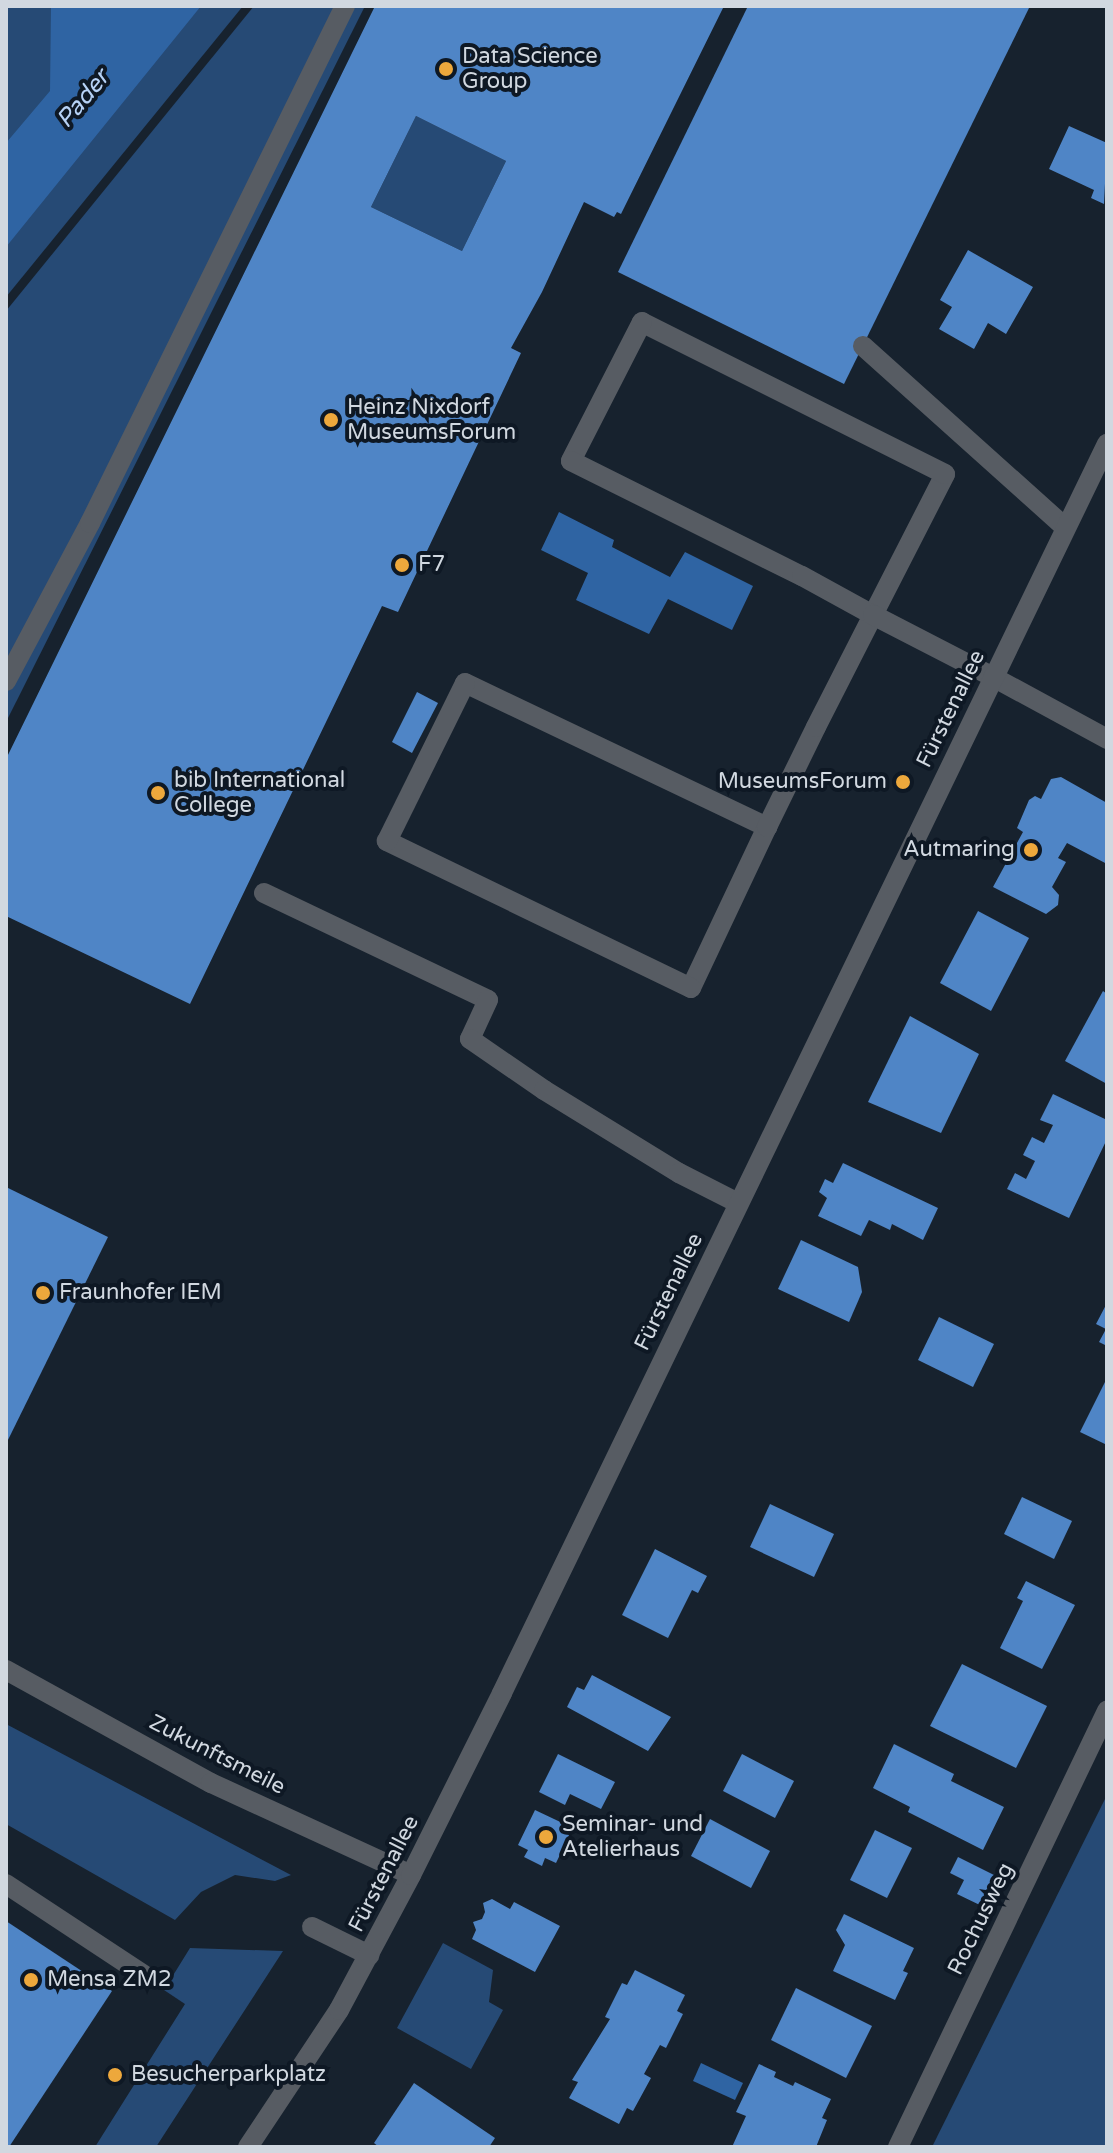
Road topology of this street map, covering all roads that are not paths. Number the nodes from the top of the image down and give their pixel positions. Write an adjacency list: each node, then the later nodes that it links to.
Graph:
1 (345, 6): 6 (street)
2 (863, 346): 4 (street)
3 (1107, 444): 4 (street, Fürstenallee)
4 (1065, 527): 7 (street, Fürstenallee)
5 (873, 615): 5 (street); 7 (street); 10 (street)
6 (14, 651): 8 (street)
7 (993, 677): 9 (street); 12 (street, Fürstenallee)
8 (6, 681)
9 (1107, 739)
10 (767, 827): 10 (street)
11 (264, 893): 12 (street)
12 (738, 1203): 15 (street, Fürstenallee)
13 (6, 1670): 15 (street, Zukunftsmeile)
14 (1107, 1711): 21 (street, Rochusweg)
15 (411, 1875): 18 (street, Fürstenallee)
16 (6, 1884): 19 (street)
17 (312, 1927): 18 (street)
18 (369, 1955): 20 (street, Fürstenallee)
19 (144, 1975)
20 (248, 2147)
21 (898, 2147)

